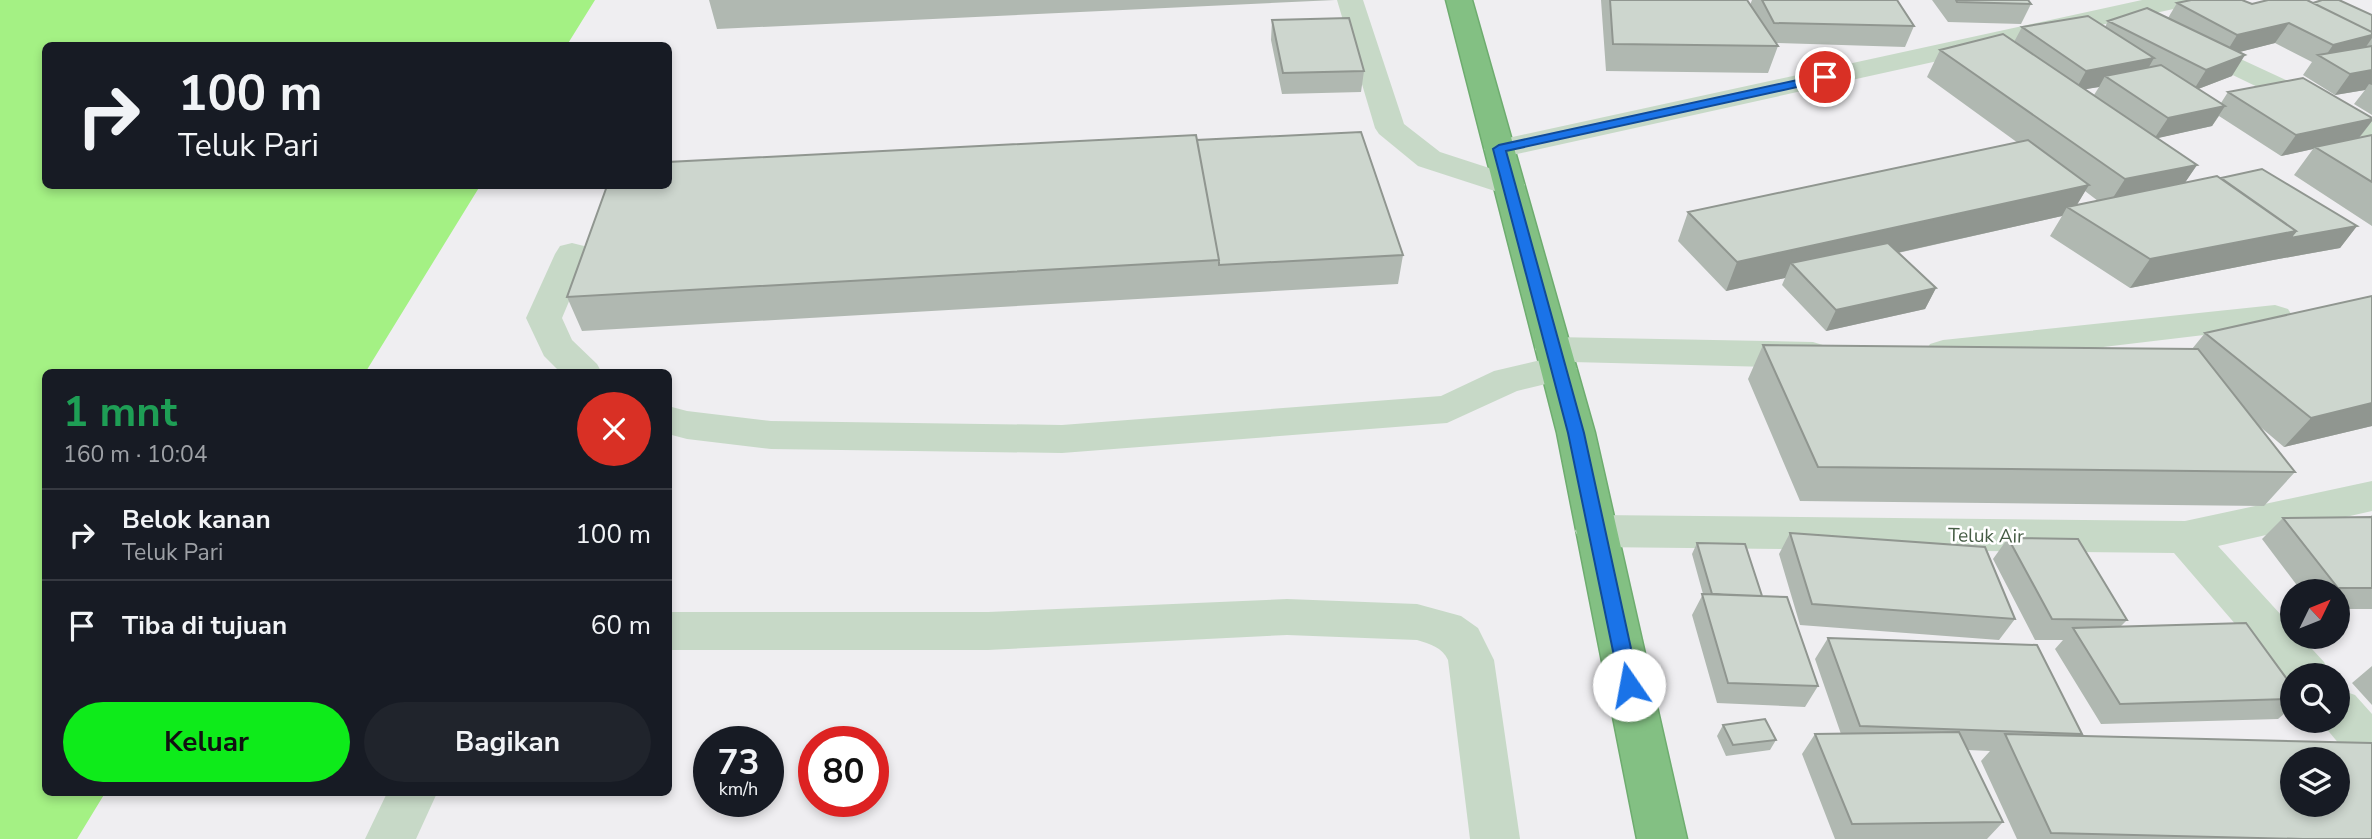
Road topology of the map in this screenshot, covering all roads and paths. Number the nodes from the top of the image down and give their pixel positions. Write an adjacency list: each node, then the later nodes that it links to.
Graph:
1 (1350, 0): 7 (street)
2 (1459, 0): 6 (highway)
3 (2178, 0): 4 (street)
4 (2124, 12): 5 (street); 6 (street)
5 (2372, 131)
6 (1499, 149): 7 (highway)
7 (1509, 185): 12 (highway)
8 (572, 254): 13 (street)
9 (2275, 317): 10 (street)
10 (1907, 354)
11 (1844, 355): 12 (street)
12 (1555, 359): 14 (street); 16 (highway)
13 (580, 369)
14 (672, 421)
15 (2372, 496): 17 (street, Teluk Air)
16 (1596, 531): 17 (street, Teluk Air); 25 (highway)
17 (2185, 537): 19 (street)
18 (672, 631): 24 (street)
19 (2296, 663)
20 (2350, 723): 21 (street)
21 (2372, 748)
22 (411, 796): 23 (street)
23 (390, 839)
24 (1495, 839)
25 (1662, 839)

